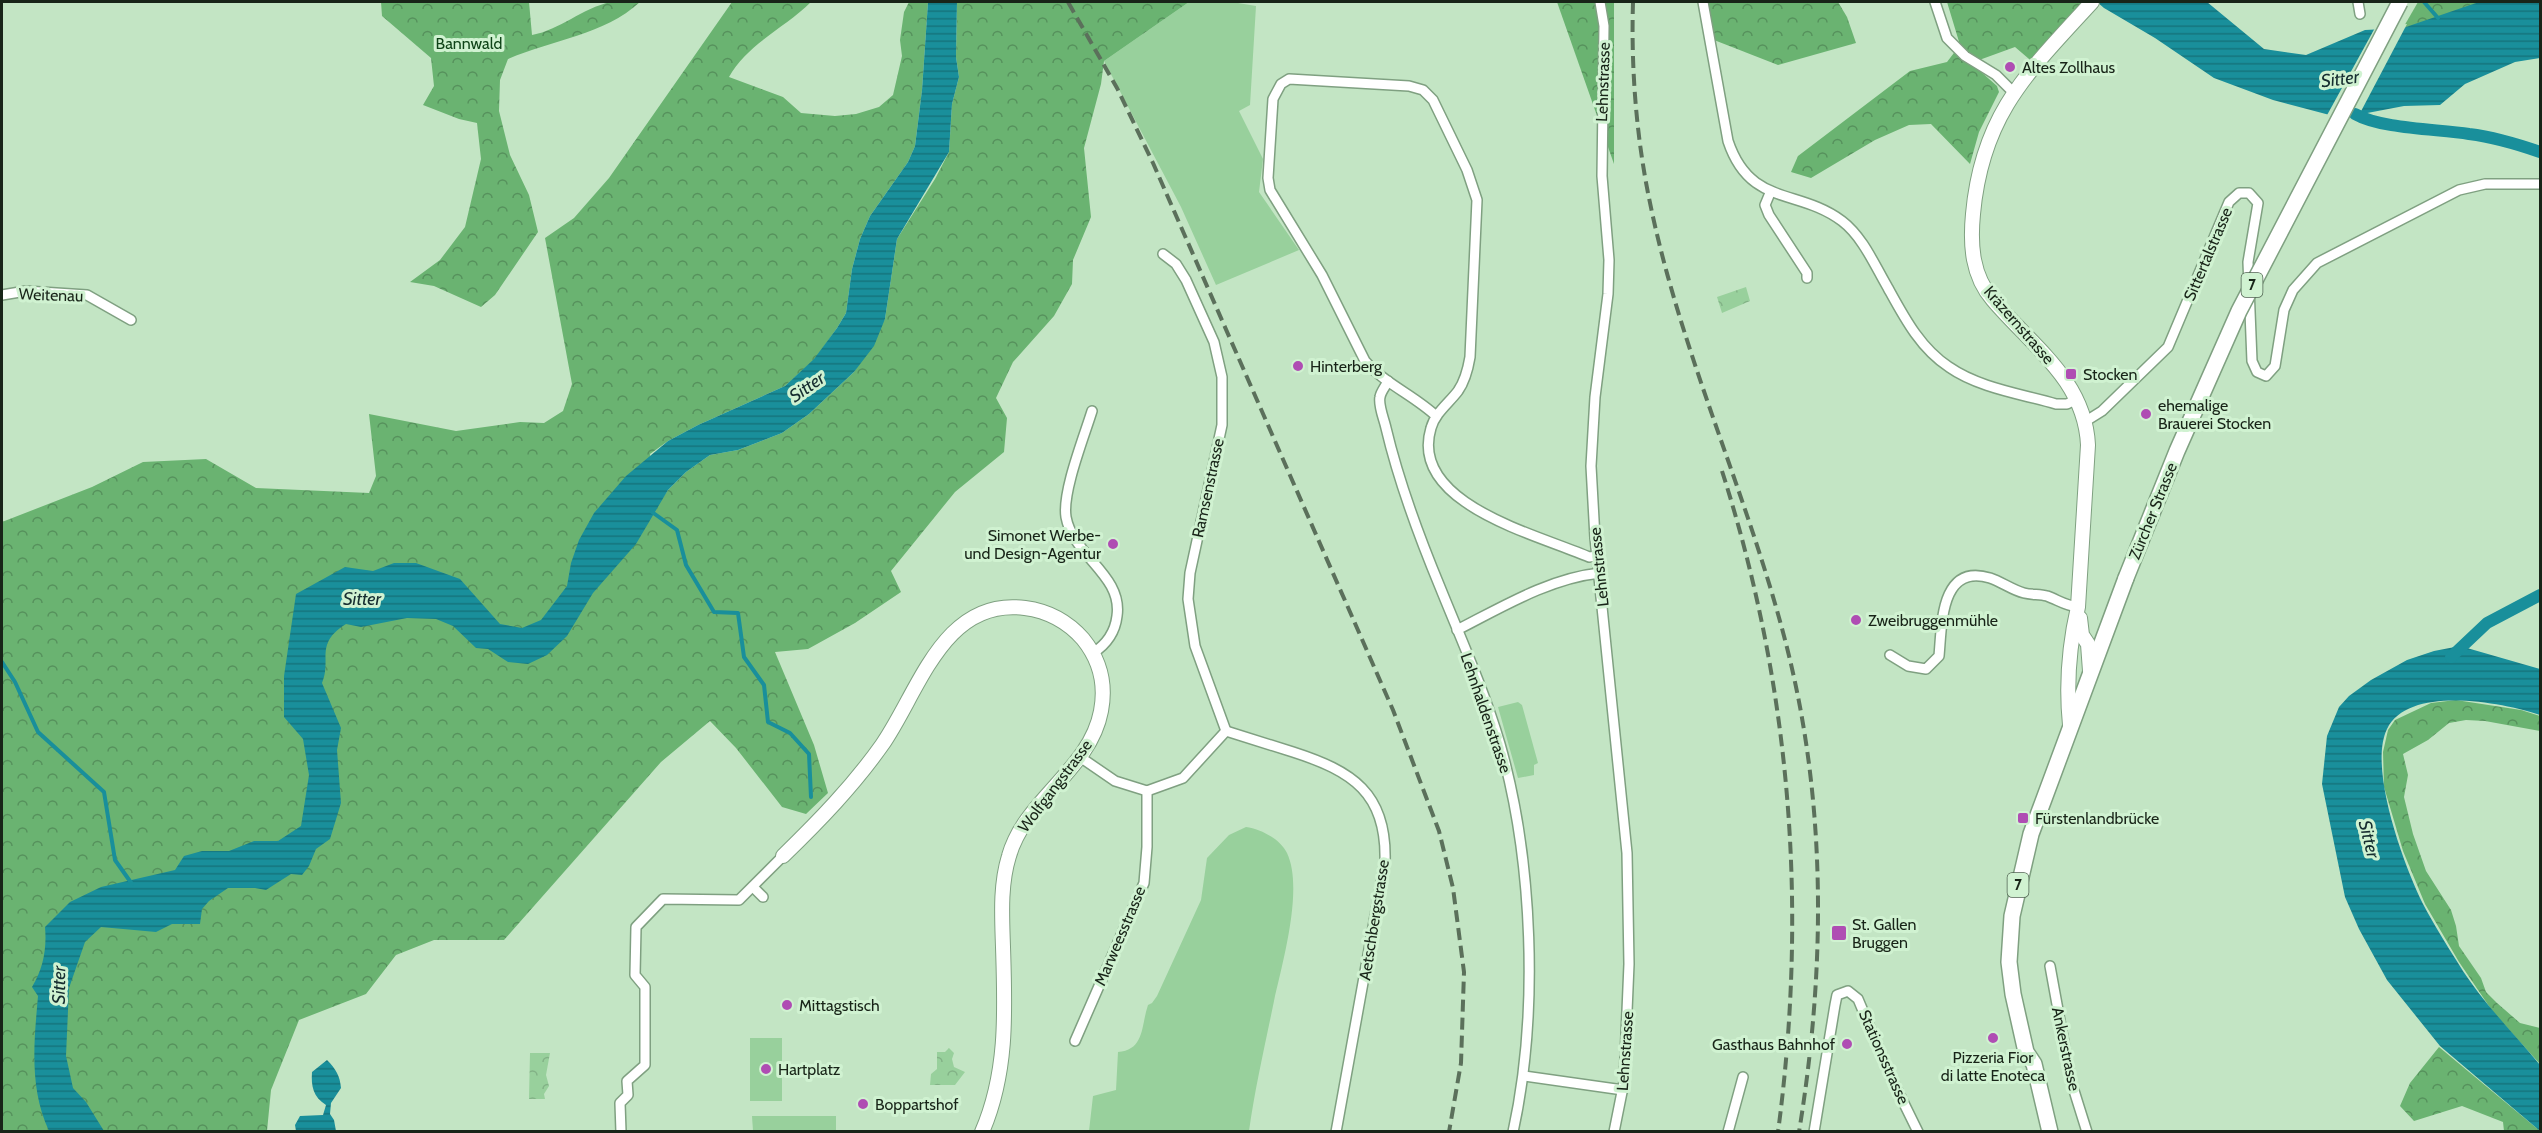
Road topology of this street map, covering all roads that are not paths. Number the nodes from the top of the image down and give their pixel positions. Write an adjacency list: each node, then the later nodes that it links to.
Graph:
1 (1600, 2): 20 (street, Lehnstrasse)
2 (1703, 2): 10 (street)
3 (1935, 2): 8 (street)
4 (2092, 2): 8 (street, Kräzernstrasse)
5 (2358, 2): 7 (street)
6 (2400, 2): 24 (main road, Zürcher Strasse / 7, bridge)
7 (2360, 14)
8 (2013, 92): 16 (street, Kräzernstrasse)
9 (2541, 184): 19 (street, Sittertalstrasse)
10 (1770, 193): 12 (street); 16 (street)
11 (1163, 254): 30 (street, Ramsenstrasse)
12 (1807, 278)
13 (2, 296): 14 (street, Weitenau)
14 (131, 320)
15 (1388, 381): 18 (street); 18 (street); 23 (street, Lehnhaldenstrasse)
16 (2075, 399): 19 (street, Kräzernstrasse)
17 (1092, 411): 26 (street)
18 (1436, 416): 20 (street)
19 (2086, 421): 22 (street, Kräzernstrasse)
20 (1598, 556): 21 (street, Lehnstrasse)
21 (1600, 573): 23 (street); 41 (street, Lehnstrasse)
22 (2078, 607): 25 (street, Kräzernstrasse); 27 (street); 29 (street, Kräzernstrasse)
23 (1457, 630): 39 (street, Lehnhaldenstrasse)
24 (2105, 631): 25 (street); 28 (main road, Zürcher Strasse / 7)
25 (2088, 644): 28 (street, Kräzernstrasse)
26 (1093, 653): 31 (street, Wolfgangstrasse); 33 (street, Wolfgangstrasse)
27 (1890, 655)
28 (2090, 670): 29 (main road, Zürcher Strasse / 7)
29 (2070, 725): 38 (main road, Zürcher Strasse / 7)
30 (1226, 731): 32 (street); 44 (street, Aetschbergstrasse)
31 (1080, 757): 32 (street); 43 (street, Wolfgangstrasse)
32 (1147, 791): 37 (street, Marweesstrasse)
33 (783, 856): 34 (street, Wolfgangstrasse)
34 (753, 887): 35 (street); 42 (street, Wolfgangstrasse)
35 (763, 897)
36 (2050, 966): 52 (street, Ankerstrasse)
37 (1076, 1041)
38 (2026, 1052): 50 (main road, Zürcher Strasse / 7); 51 (main road, Zürcher Strasse / 7)
39 (1524, 1076): 41 (street); 45 (street, Lehnhaldenstrasse)
40 (1743, 1077): 47 (street)
41 (1623, 1090): 46 (street, Lehnstrasse)
42 (621, 1131)
43 (982, 1131)
44 (1336, 1131)
45 (1513, 1131)
46 (1614, 1131)
47 (1728, 1131)
48 (1814, 1131): 49 (street, Stationsstrasse)
49 (1918, 1131)
50 (2041, 1131)
51 (2050, 1131)
52 (2087, 1131)

